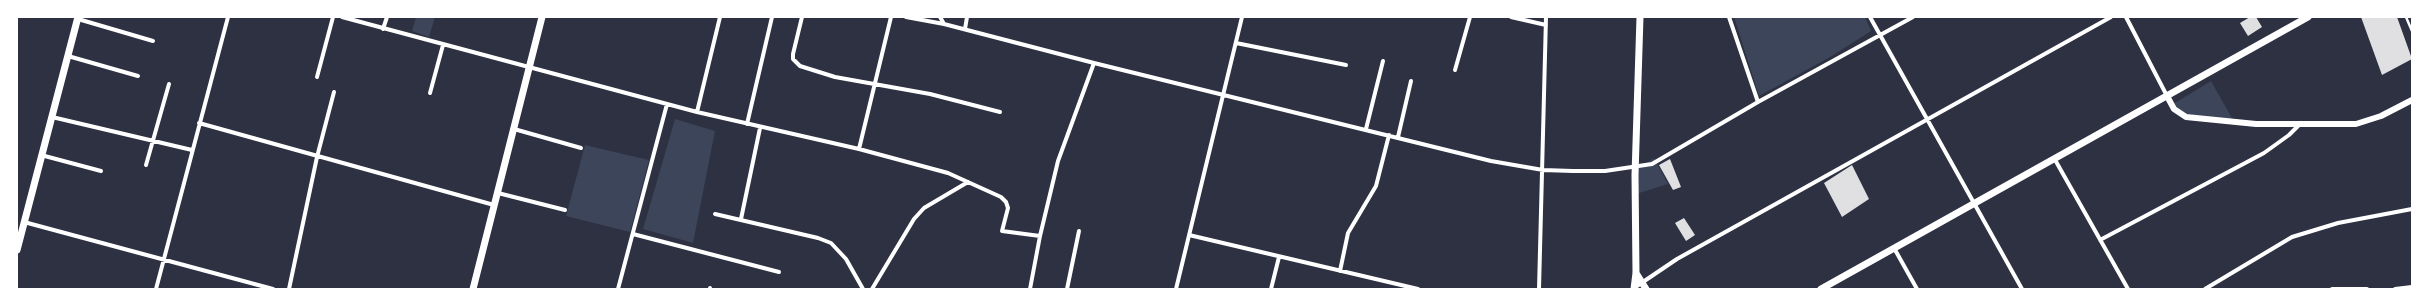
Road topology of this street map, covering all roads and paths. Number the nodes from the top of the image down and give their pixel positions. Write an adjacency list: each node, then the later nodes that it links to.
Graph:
1 (228, 17): 57 (street)
2 (333, 17): 42 (street)
3 (342, 17): 28 (street)
4 (387, 17): 28 (street)
5 (542, 17): 39 (main road)
6 (720, 17): 53 (street)
7 (772, 17): 58 (street)
8 (802, 17): 45 (street)
9 (890, 17): 45 (street)
10 (906, 17): 26 (street)
11 (940, 17): 26 (street)
12 (968, 17): 29 (street)
13 (1242, 17): 33 (street)
14 (1470, 17): 40 (street)
15 (1511, 17): 27 (street)
16 (1546, 17): 27 (street)
17 (1640, 17): 73 (main road)
18 (1729, 17): 51 (street)
19 (1870, 17): 31 (street)
20 (1913, 17): 31 (street)
21 (2112, 17): 56 (street)
22 (2126, 17): 49 (street)
23 (2308, 17): 49 (main road)
24 (2406, 17): 30 (lane)
25 (78, 18): 32 (street); 35 (main road)
26 (944, 24): 29 (street)
27 (1546, 25): 74 (street)
28 (383, 29): 34 (street)
29 (965, 29): 37 (street)
30 (2412, 31)
31 (1880, 35): 51 (street); 56 (street)
32 (153, 41)
33 (1236, 43): 38 (street); 48 (street)
34 (443, 45): 39 (street); 47 (street)
35 (68, 56): 41 (street); 55 (main road)
36 (1383, 61): 61 (street)
37 (1094, 63): 48 (street); 88 (street)
38 (1346, 65)
39 (529, 68): 52 (street); 62 (main road)
40 (1455, 70)
41 (138, 76)
42 (317, 77)
43 (1411, 82): 64 (street)
44 (169, 84): 65 (street)
45 (874, 84): 54 (street); 67 (street)
46 (334, 92): 70 (street)
47 (430, 92)
48 (1223, 94): 61 (street); 87 (street)
49 (2167, 96): 59 (street); 71 (main road)
50 (2412, 100): 59 (street)
51 (1758, 102): 73 (street)
52 (668, 104): 53 (street); 86 (street)
53 (697, 112): 58 (street)
54 (1000, 112)
55 (52, 117): 65 (street); 69 (main road)
56 (1927, 121): 78 (street); 97 (street)
57 (199, 123): 68 (street); 70 (street)
58 (747, 124): 60 (street)
59 (2300, 124): 89 (street)
60 (760, 128): 67 (street); 83 (street)
61 (1366, 129): 63 (street)
62 (514, 130): 66 (street); 77 (main road)
63 (1389, 135): 64 (street); 95 (street)
64 (1398, 137): 74 (street)
65 (154, 141): 68 (street); 72 (street)
66 (581, 148)
67 (859, 149): 76 (street)
68 (192, 150): 93 (street)
69 (41, 156): 75 (street); 84 (main road)
70 (317, 157): 79 (street); 102 (street)
71 (2054, 157): 78 (main road); 89 (street)
72 (146, 165)
73 (1635, 167): 74 (street); 96 (main road)
74 (1543, 170): 112 (street)
75 (101, 172)
76 (968, 182): 88 (street); 106 (street)
77 (498, 193): 79 (main road); 81 (street)
78 (1975, 203): 90 (main road); 116 (street)
79 (494, 205): 103 (main road)
80 (2412, 209): 118 (street)
81 (564, 210)
82 (715, 214): 83 (street)
83 (741, 219): 105 (street)
84 (24, 222): 91 (main road); 93 (street)
85 (1079, 231): 108 (street)
86 (633, 234): 94 (street); 104 (street)
87 (1189, 235): 92 (street); 109 (street)
88 (1040, 236): 107 (street)
89 (2100, 240): 117 (street)
90 (1894, 248): 114 (main road); 115 (street)
91 (17, 250)
92 (1279, 256): 95 (street); 110 (street)
93 (164, 260): 100 (street); 101 (street)
94 (779, 272)
95 (1340, 272): 111 (street)
96 (1636, 273): 97 (main road); 113 (main road)
97 (1644, 286): 113 (street)
98 (2412, 287): 121 (street)
99 (2352, 288): 119 (street); 120 (street)
100 (156, 289)
101 (273, 289)
102 (289, 289)
103 (473, 289)
104 (618, 289)
105 (863, 289)
106 (872, 289)
107 (1030, 289)
108 (1067, 289)
109 (1176, 289)
110 (1271, 289)
111 (1418, 289)
112 (1539, 289)
113 (1634, 289)
114 (1821, 289)
115 (1917, 289)
116 (2022, 289)
117 (2128, 289)
118 (2205, 289)
119 (2332, 289)
120 (2367, 289)
121 (2395, 289)

